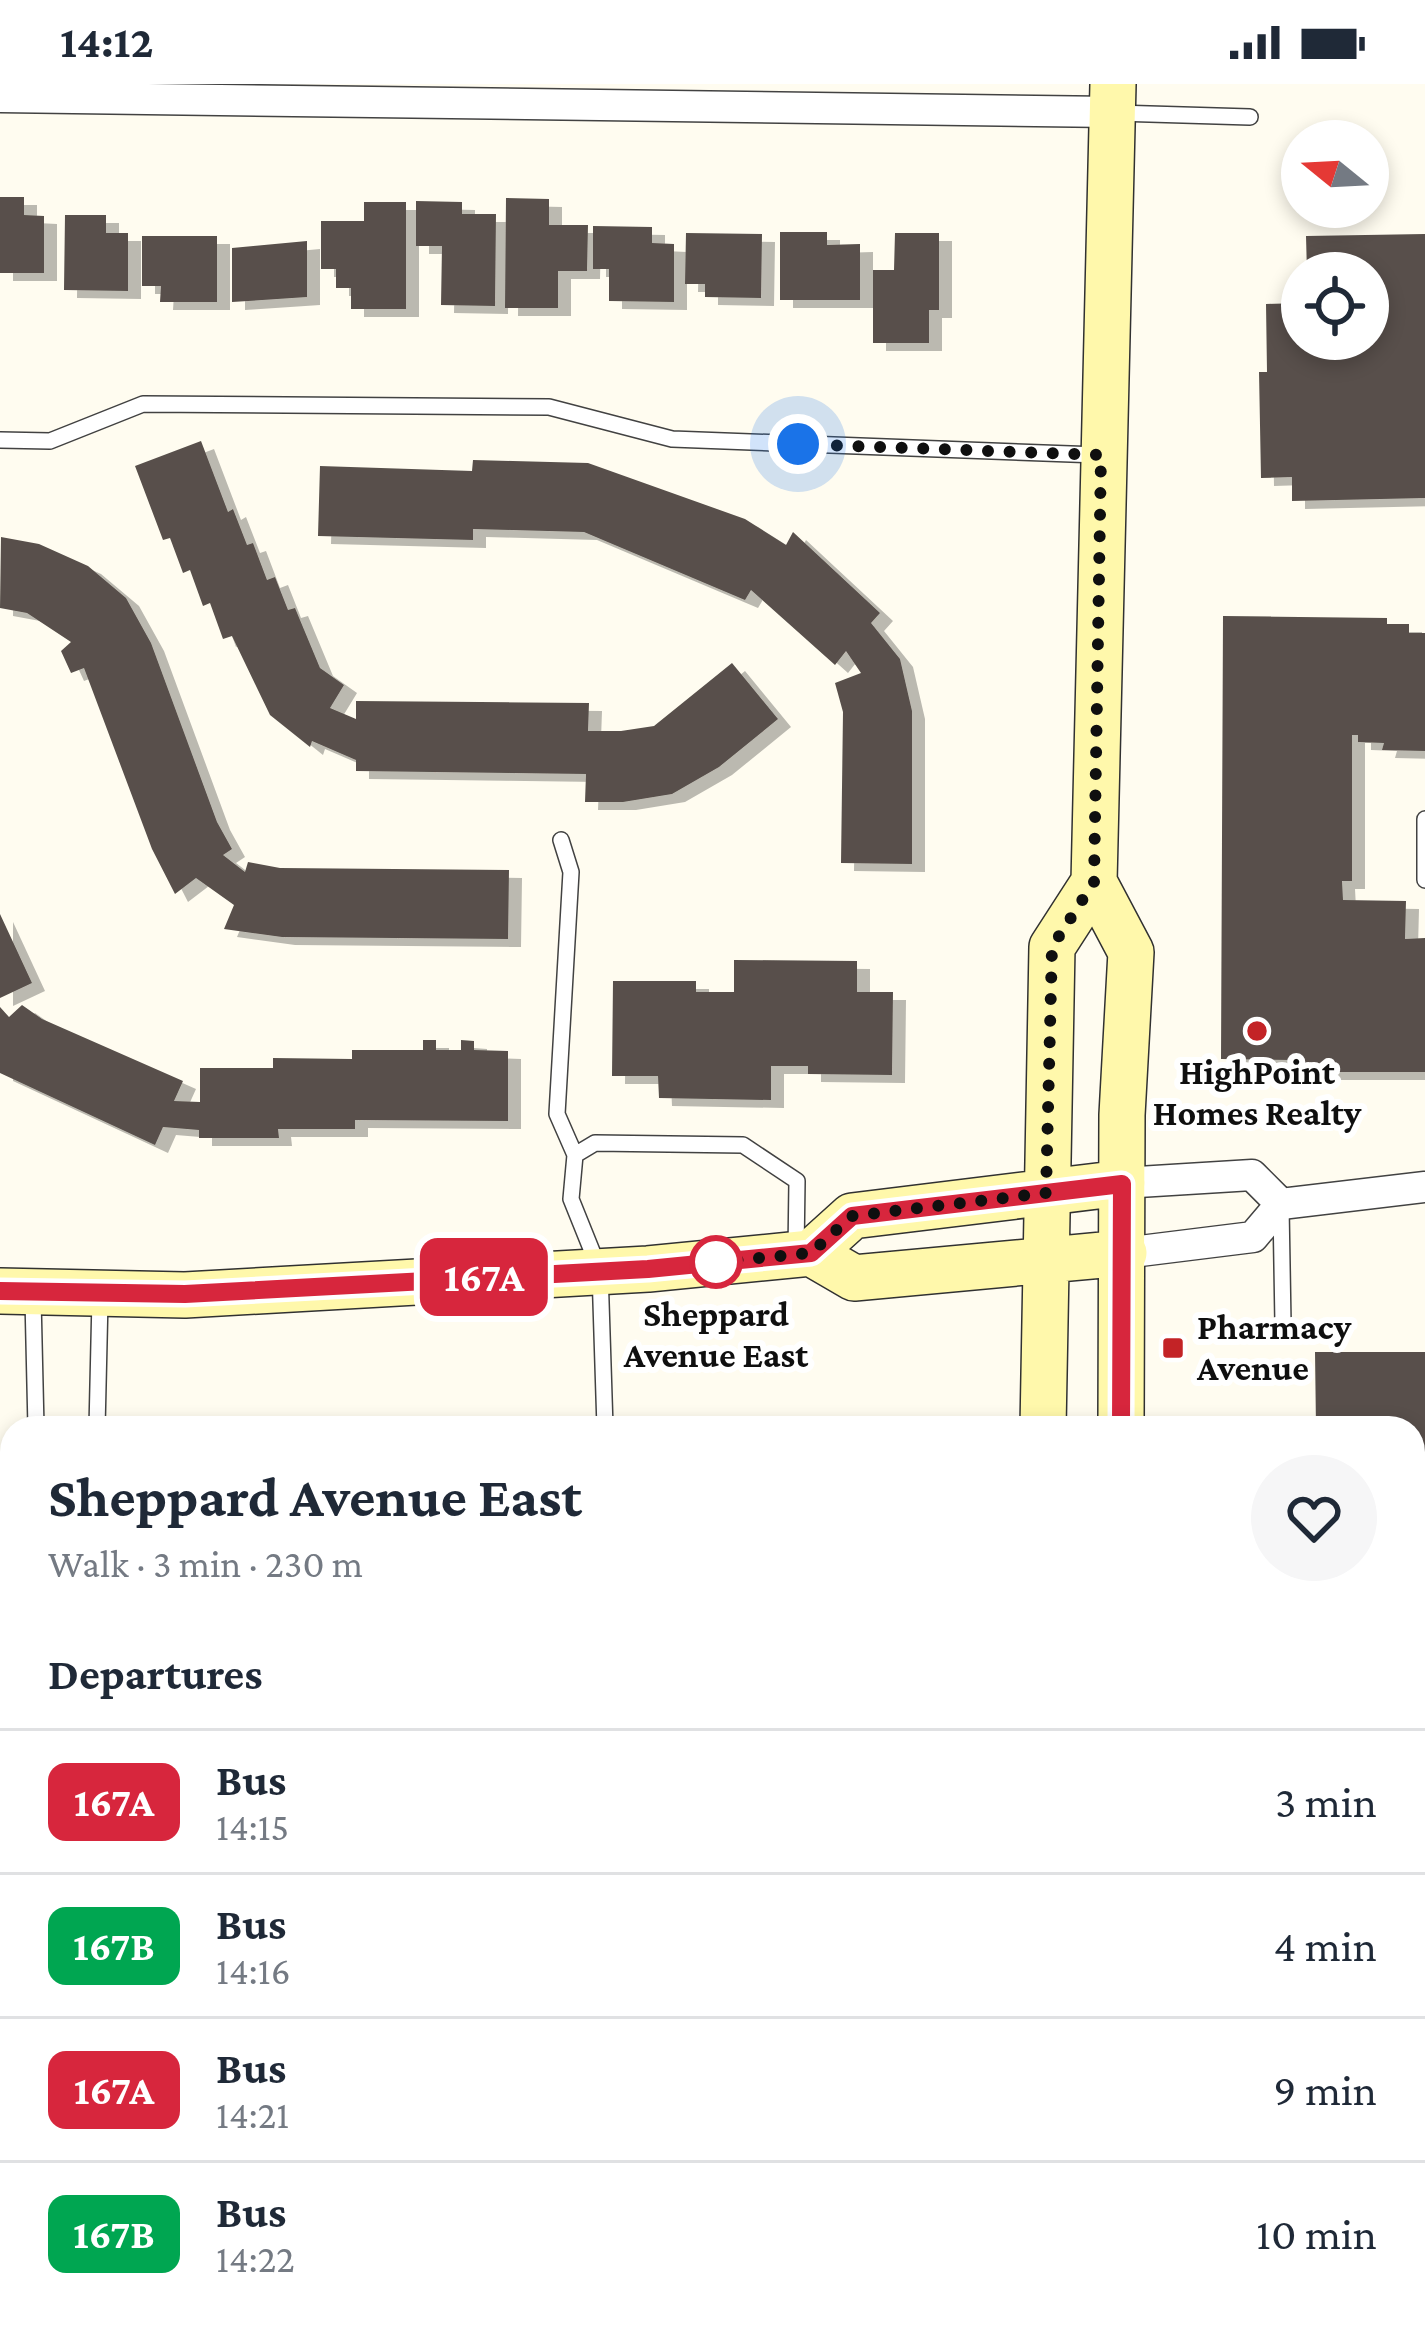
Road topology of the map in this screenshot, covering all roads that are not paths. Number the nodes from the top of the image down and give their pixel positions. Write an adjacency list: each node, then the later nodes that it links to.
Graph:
1 (0, 97): 2 (street)
2 (1113, 98): 3 (lane); 5 (main road)
3 (1250, 117)
4 (0, 440): 5 (lane)
5 (1101, 455): 9 (main road)
6 (1425, 819): 8 (lane)
7 (561, 840): 10 (lane)
8 (1425, 880)
9 (1094, 882): 11 (main road); 13 (main road)
10 (575, 1155): 16 (lane); 18 (lane)
11 (1122, 1184): 13 (main road); 14 (street); 15 (main road)
12 (1425, 1186): 14 (street)
13 (1046, 1193): 16 (main road); 17 (main road)
14 (1281, 1204): 15 (street); 21 (lane)
15 (1124, 1252): 17 (main road); 26 (main road)
16 (803, 1253): 17 (main road); 18 (main road)
17 (1044, 1262): 25 (main road)
18 (600, 1270): 20 (main road); 24 (lane)
19 (16, 1291): 20 (main road); 22 (lane)
20 (100, 1294): 23 (lane)
21 (1283, 1324)
22 (34, 1416)
23 (98, 1416)
24 (605, 1416)
25 (1043, 1416)
26 (1121, 1416)

